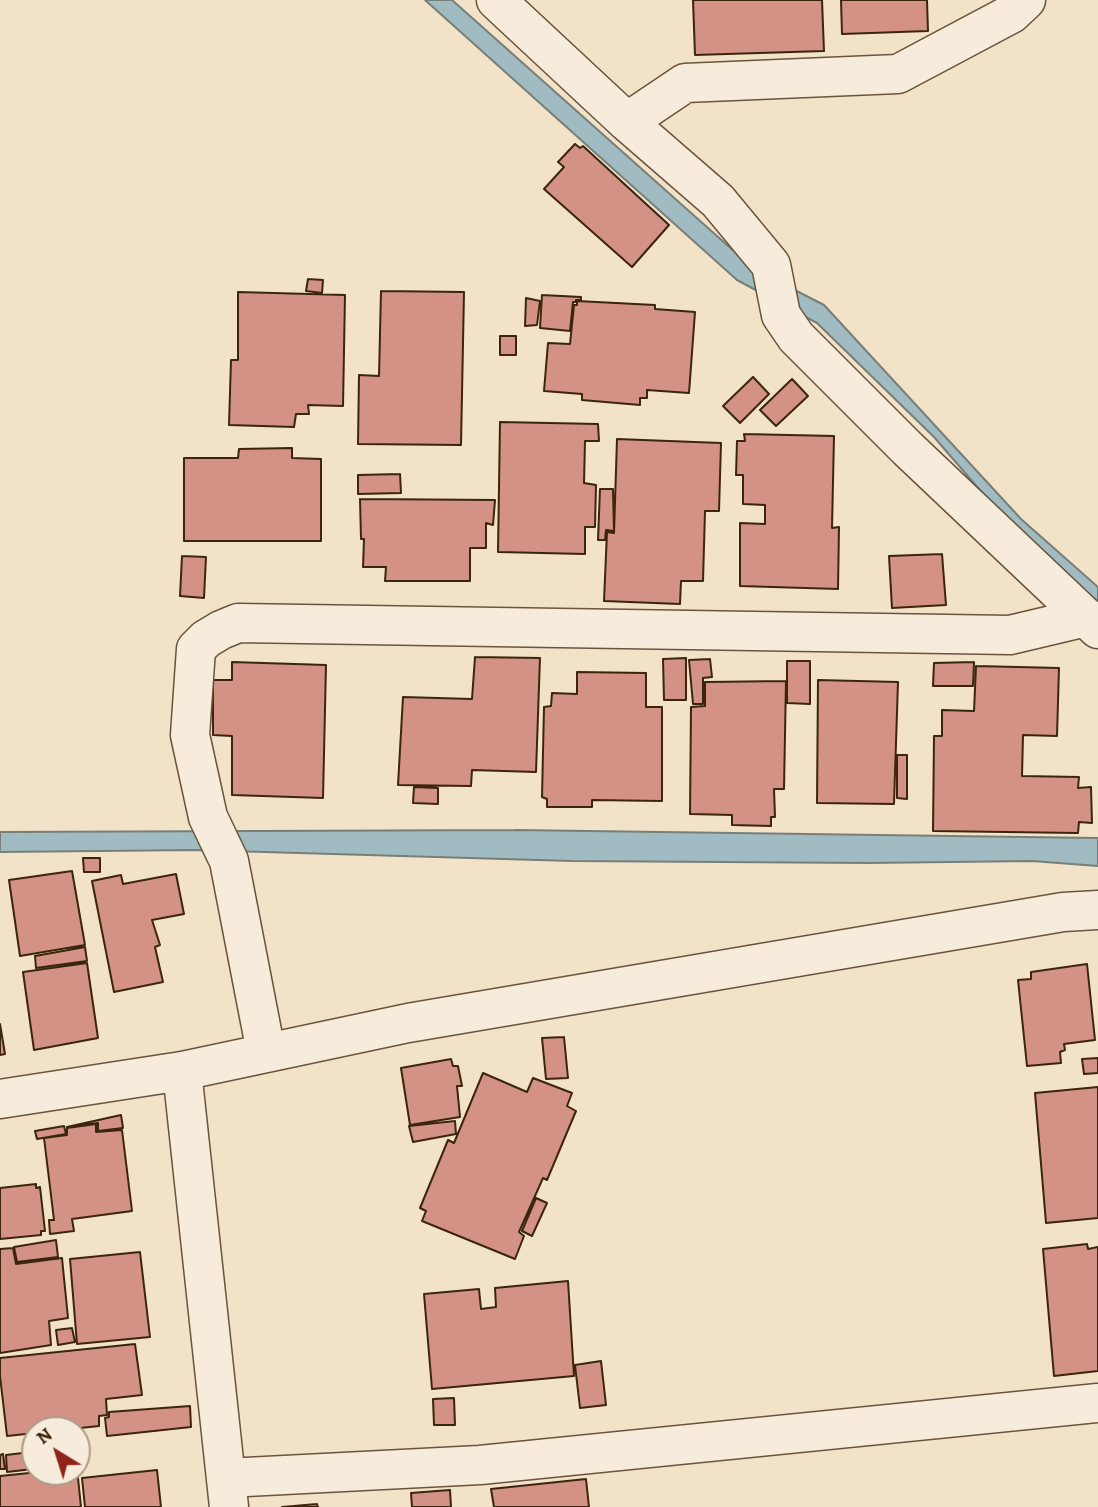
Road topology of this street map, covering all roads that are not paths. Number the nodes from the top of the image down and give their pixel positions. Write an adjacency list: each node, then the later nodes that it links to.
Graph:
1 (496, 0): 3 (street)
2 (1026, 0): 3 (street)
3 (626, 122): 4 (street)
4 (1092, 623): 6 (street)
5 (1098, 909): 6 (street)
6 (266, 1052): 7 (street)
7 (182, 1071): 8 (street); 10 (street)
8 (0, 1098)
9 (1098, 1403): 10 (street)
10 (228, 1493)

